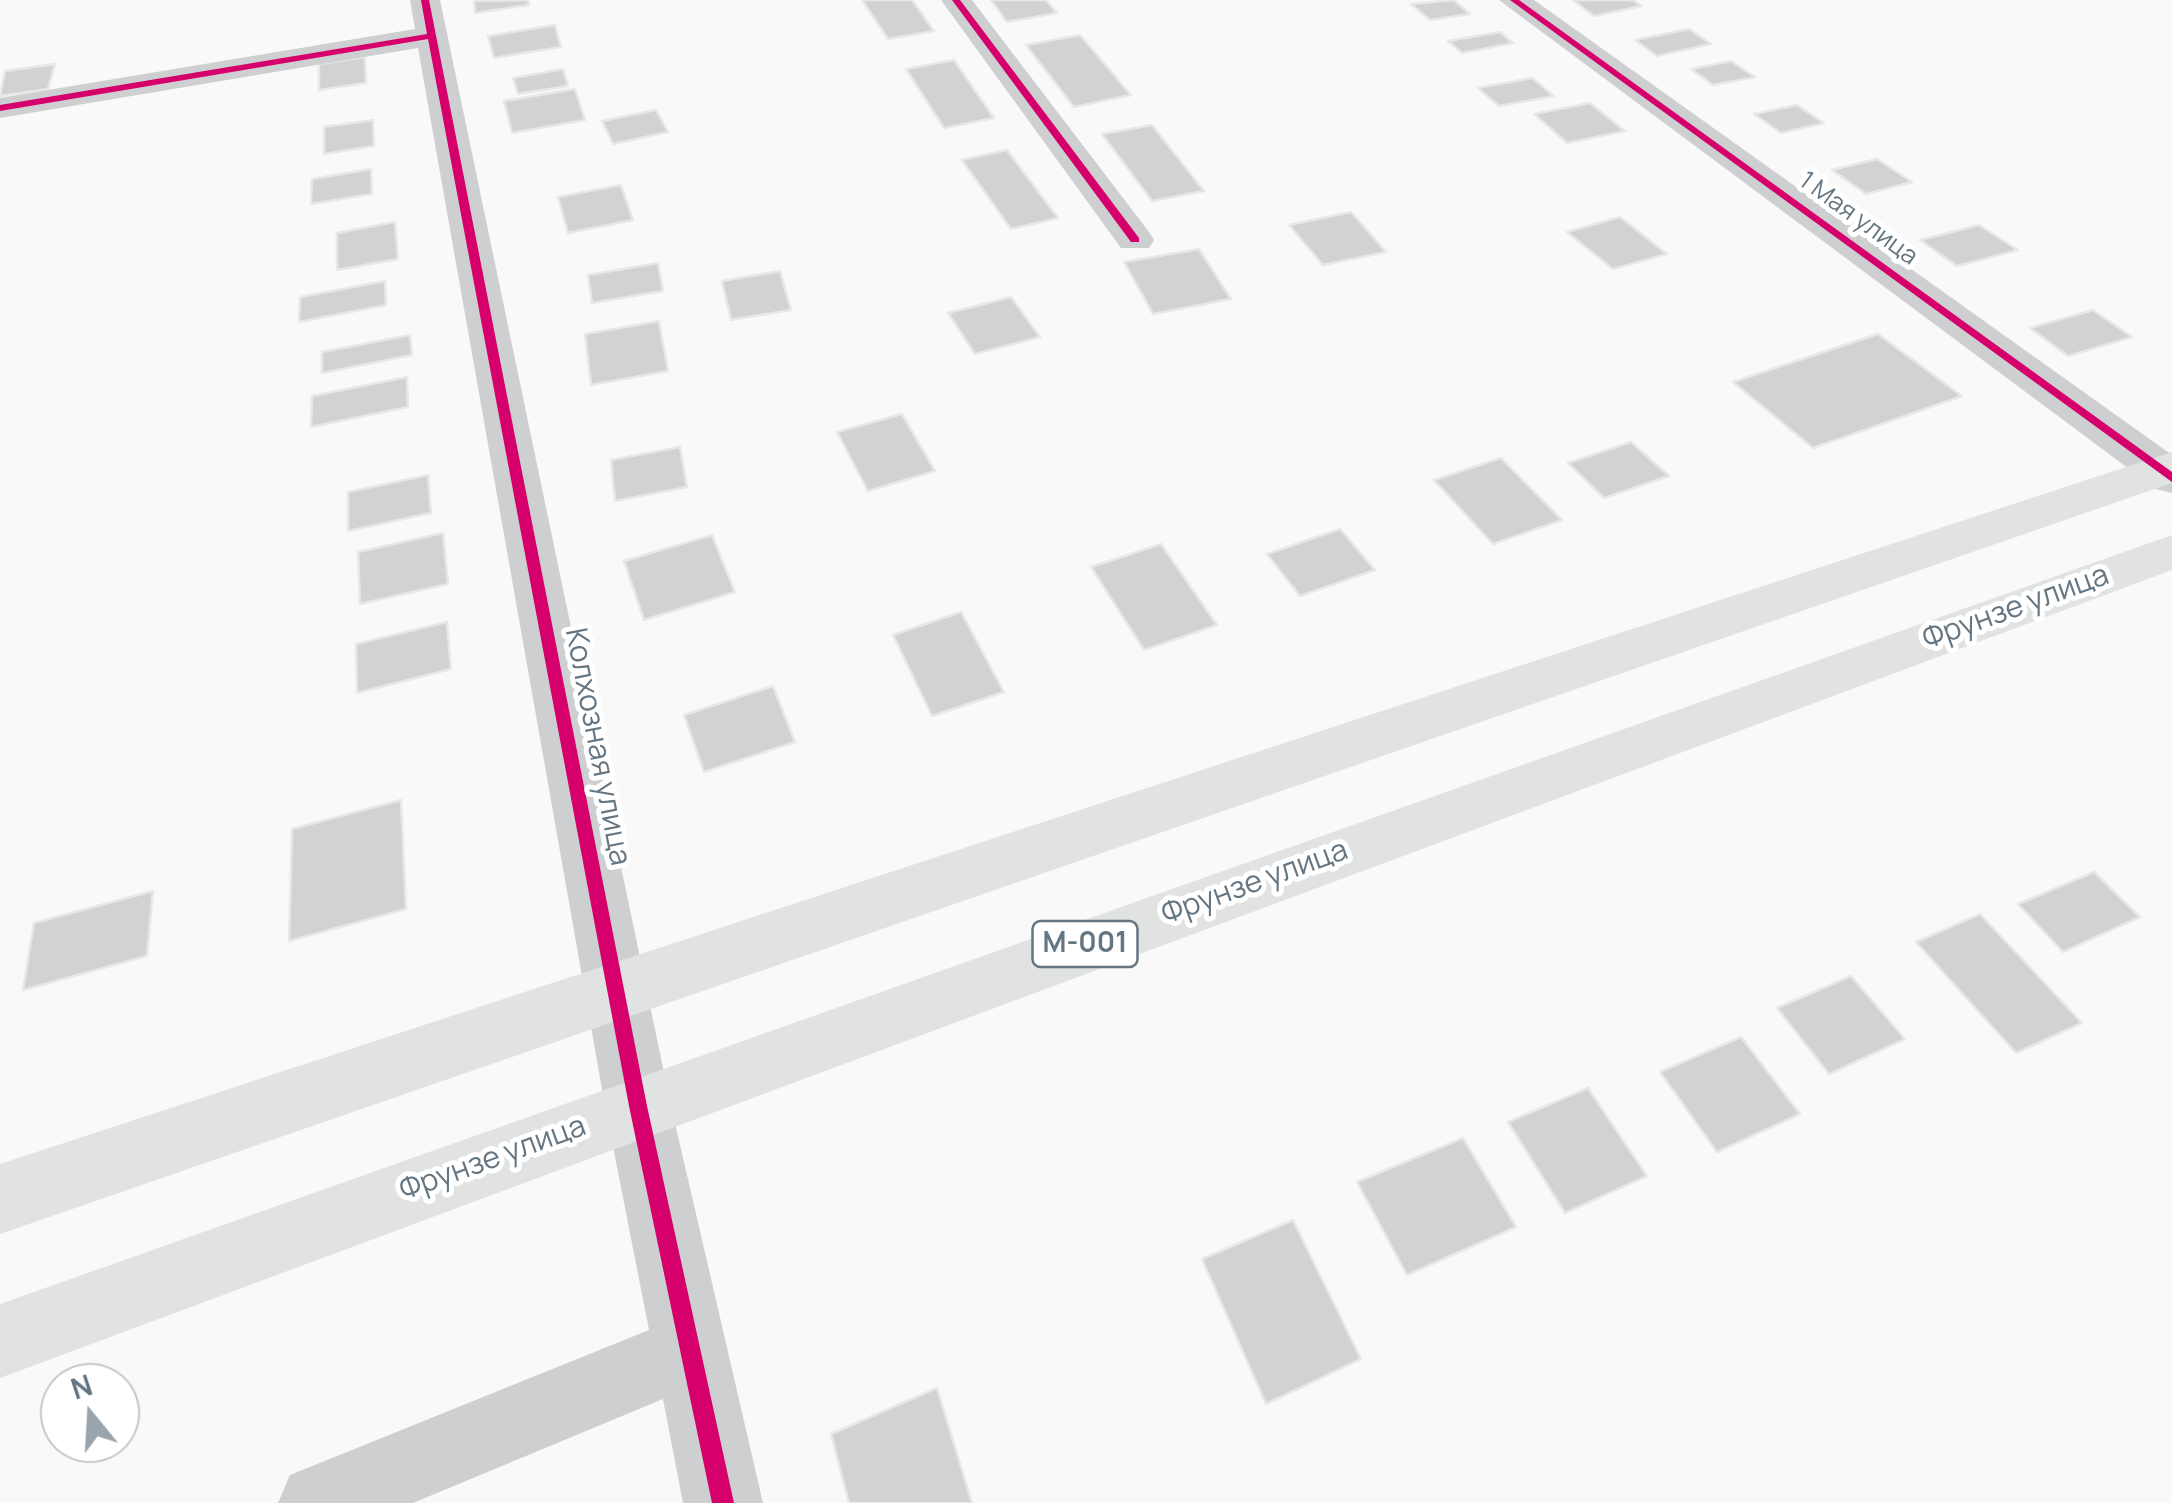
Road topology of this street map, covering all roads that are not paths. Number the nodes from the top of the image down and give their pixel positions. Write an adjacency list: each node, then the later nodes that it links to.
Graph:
1 (956, 0): 5 (street)
2 (1514, 0): 6 (street, 1 Мая улица)
3 (428, 18): 4 (street); 8 (street, Колхозная улица)
4 (0, 108)
5 (1135, 240)
6 (2169, 472): 8 (main road)
7 (2172, 552): 9 (main road, Фрунзе улица / M-001)
8 (616, 990): 9 (street, Колхозная улица); 10 (main road)
9 (638, 1106): 11 (main road, Фрунзе улица / M-001); 12 (street, Колхозная улица)
10 (0, 1200)
11 (0, 1340)
12 (691, 1350): 13 (street); 14 (street, Колхозная улица)
13 (318, 1503)
14 (723, 1503)

